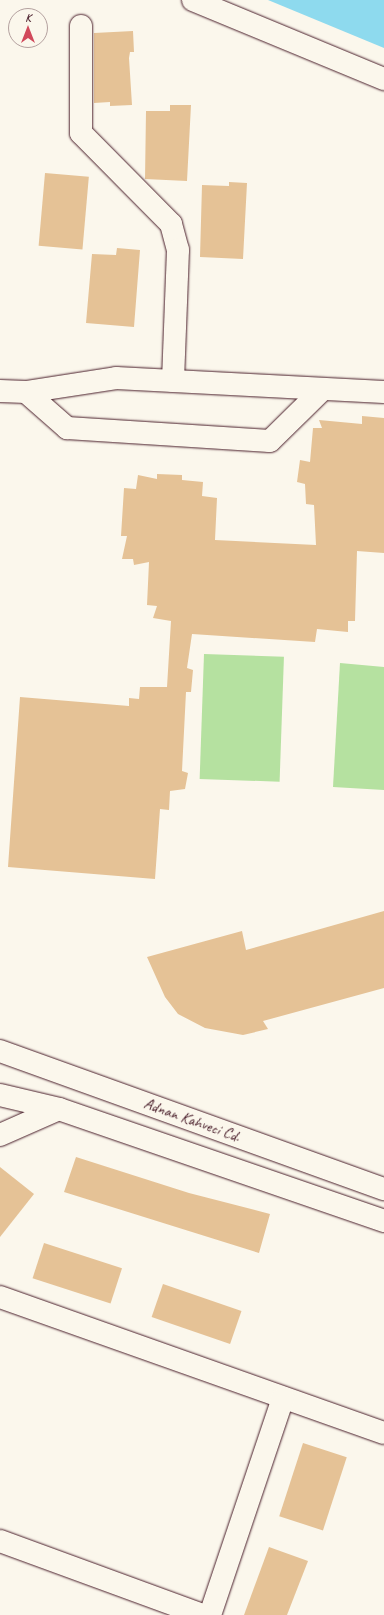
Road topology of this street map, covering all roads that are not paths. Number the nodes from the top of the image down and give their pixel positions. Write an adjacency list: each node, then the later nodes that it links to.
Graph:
1 (193, 0): 3 (street)
2 (81, 26): 4 (street)
3 (384, 79)
4 (173, 381): 5 (street); 7 (street)
5 (323, 389): 7 (street); 8 (street)
6 (0, 391): 7 (street)
7 (26, 392)
8 (384, 392)
9 (0, 1051): 13 (street, Adnan Kahveci Cd.)
10 (0, 1095): 11 (street, Adnan Kahveci Cd.)
11 (58, 1109): 12 (street); 14 (street, Adnan Kahveci Cd.)
12 (0, 1135)
13 (384, 1189)
14 (384, 1221)
15 (0, 1297): 16 (street)
16 (283, 1398): 17 (street); 20 (street)
17 (384, 1432)
18 (0, 1541): 19 (street)
19 (202, 1615)
20 (210, 1615)

